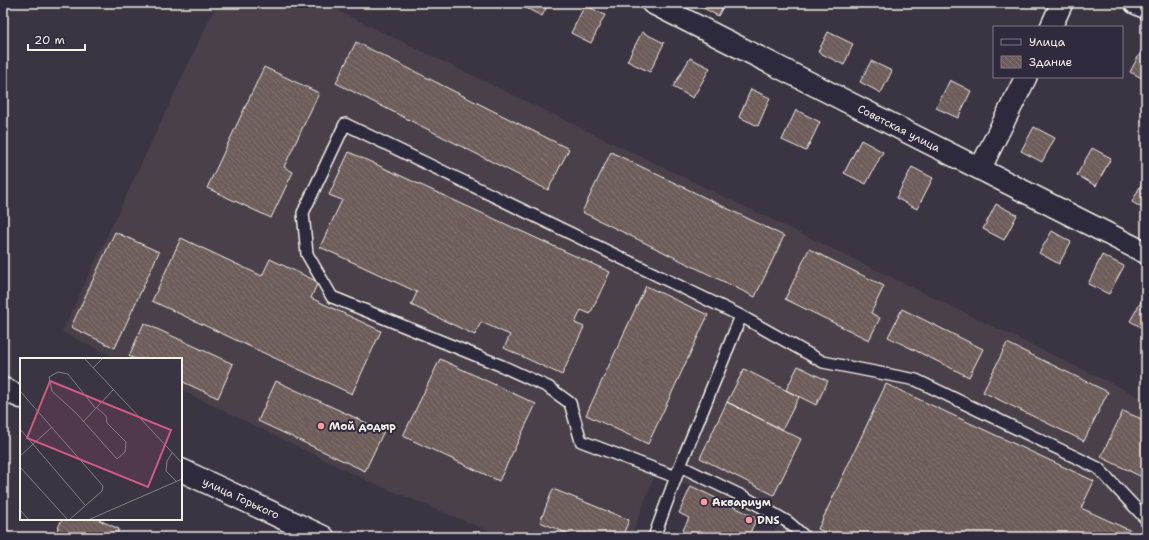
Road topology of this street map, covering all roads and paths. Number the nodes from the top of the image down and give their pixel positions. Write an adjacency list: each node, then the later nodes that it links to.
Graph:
1 (652, 3): 7 (street, Советская улица)
2 (1062, 3): 5 (street)
3 (1135, 3): 4 (street)
4 (1146, 8)
5 (1050, 26)
6 (1026, 78): 7 (street)
7 (980, 169): 8 (street, Советская улица)
8 (1146, 253)
9 (741, 316): 12 (lane); 14 (lane); 15 (lane)
10 (3, 389): 11 (street)
11 (20, 397)
12 (680, 466): 14 (lane); 18 (lane)
13 (182, 470): 16 (street, улица Горького)
14 (676, 477): 17 (lane)
15 (1146, 519)
16 (323, 537)
17 (654, 537)
18 (805, 537)

